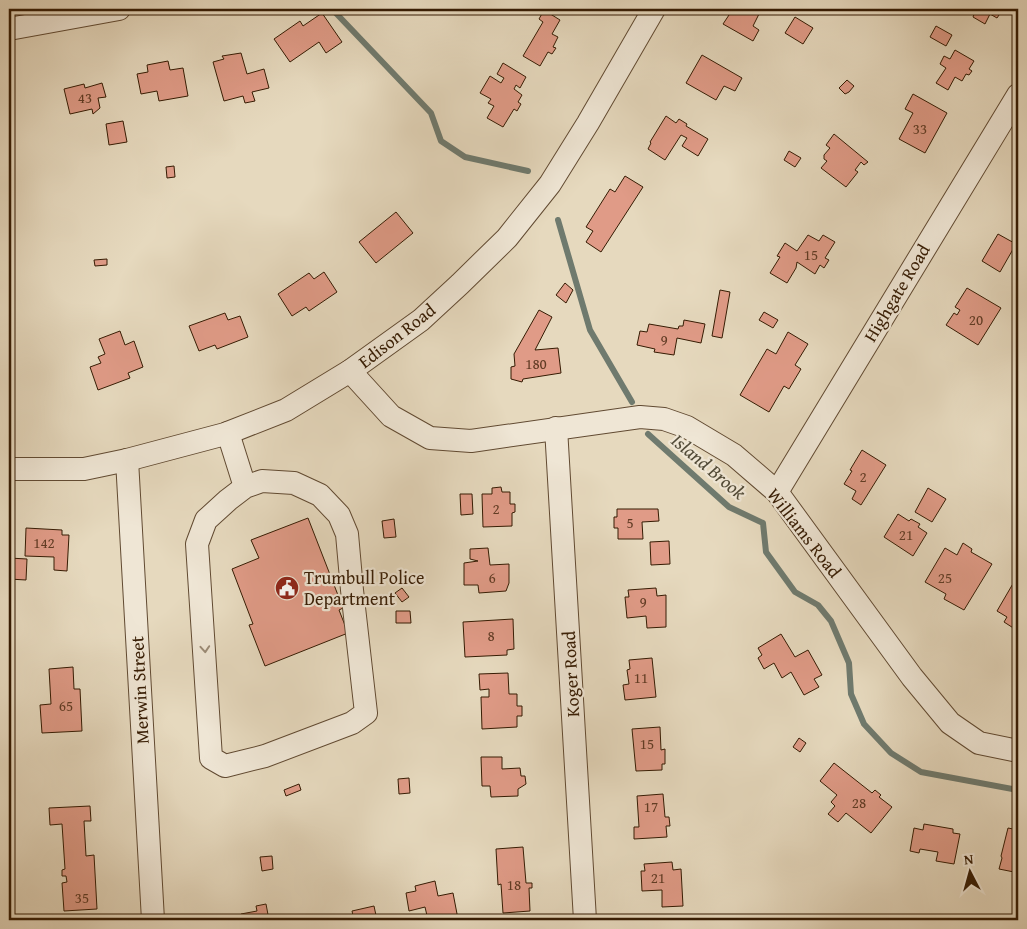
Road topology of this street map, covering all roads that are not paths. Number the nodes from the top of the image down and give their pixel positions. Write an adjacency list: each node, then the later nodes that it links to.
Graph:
1 (119, 9): 3 (street)
2 (654, 9): 5 (street, Edison Road)
3 (9, 29)
4 (1018, 95): 11 (street, Highgate Road)
5 (350, 371): 6 (street, Williams Road); 7 (street, Edison Road)
6 (556, 428): 11 (street, Williams Road); 14 (street, Koger Road)
7 (228, 433): 8 (street, Edison Road); 10 (street)
8 (128, 460): 9 (street, Edison Road); 13 (street, Merwin Street)
9 (9, 469)
10 (245, 487): 10 (street, one-way to 10)
11 (777, 492): 12 (street, Williams Road)
12 (1018, 751)
13 (153, 920)
14 (585, 920)

